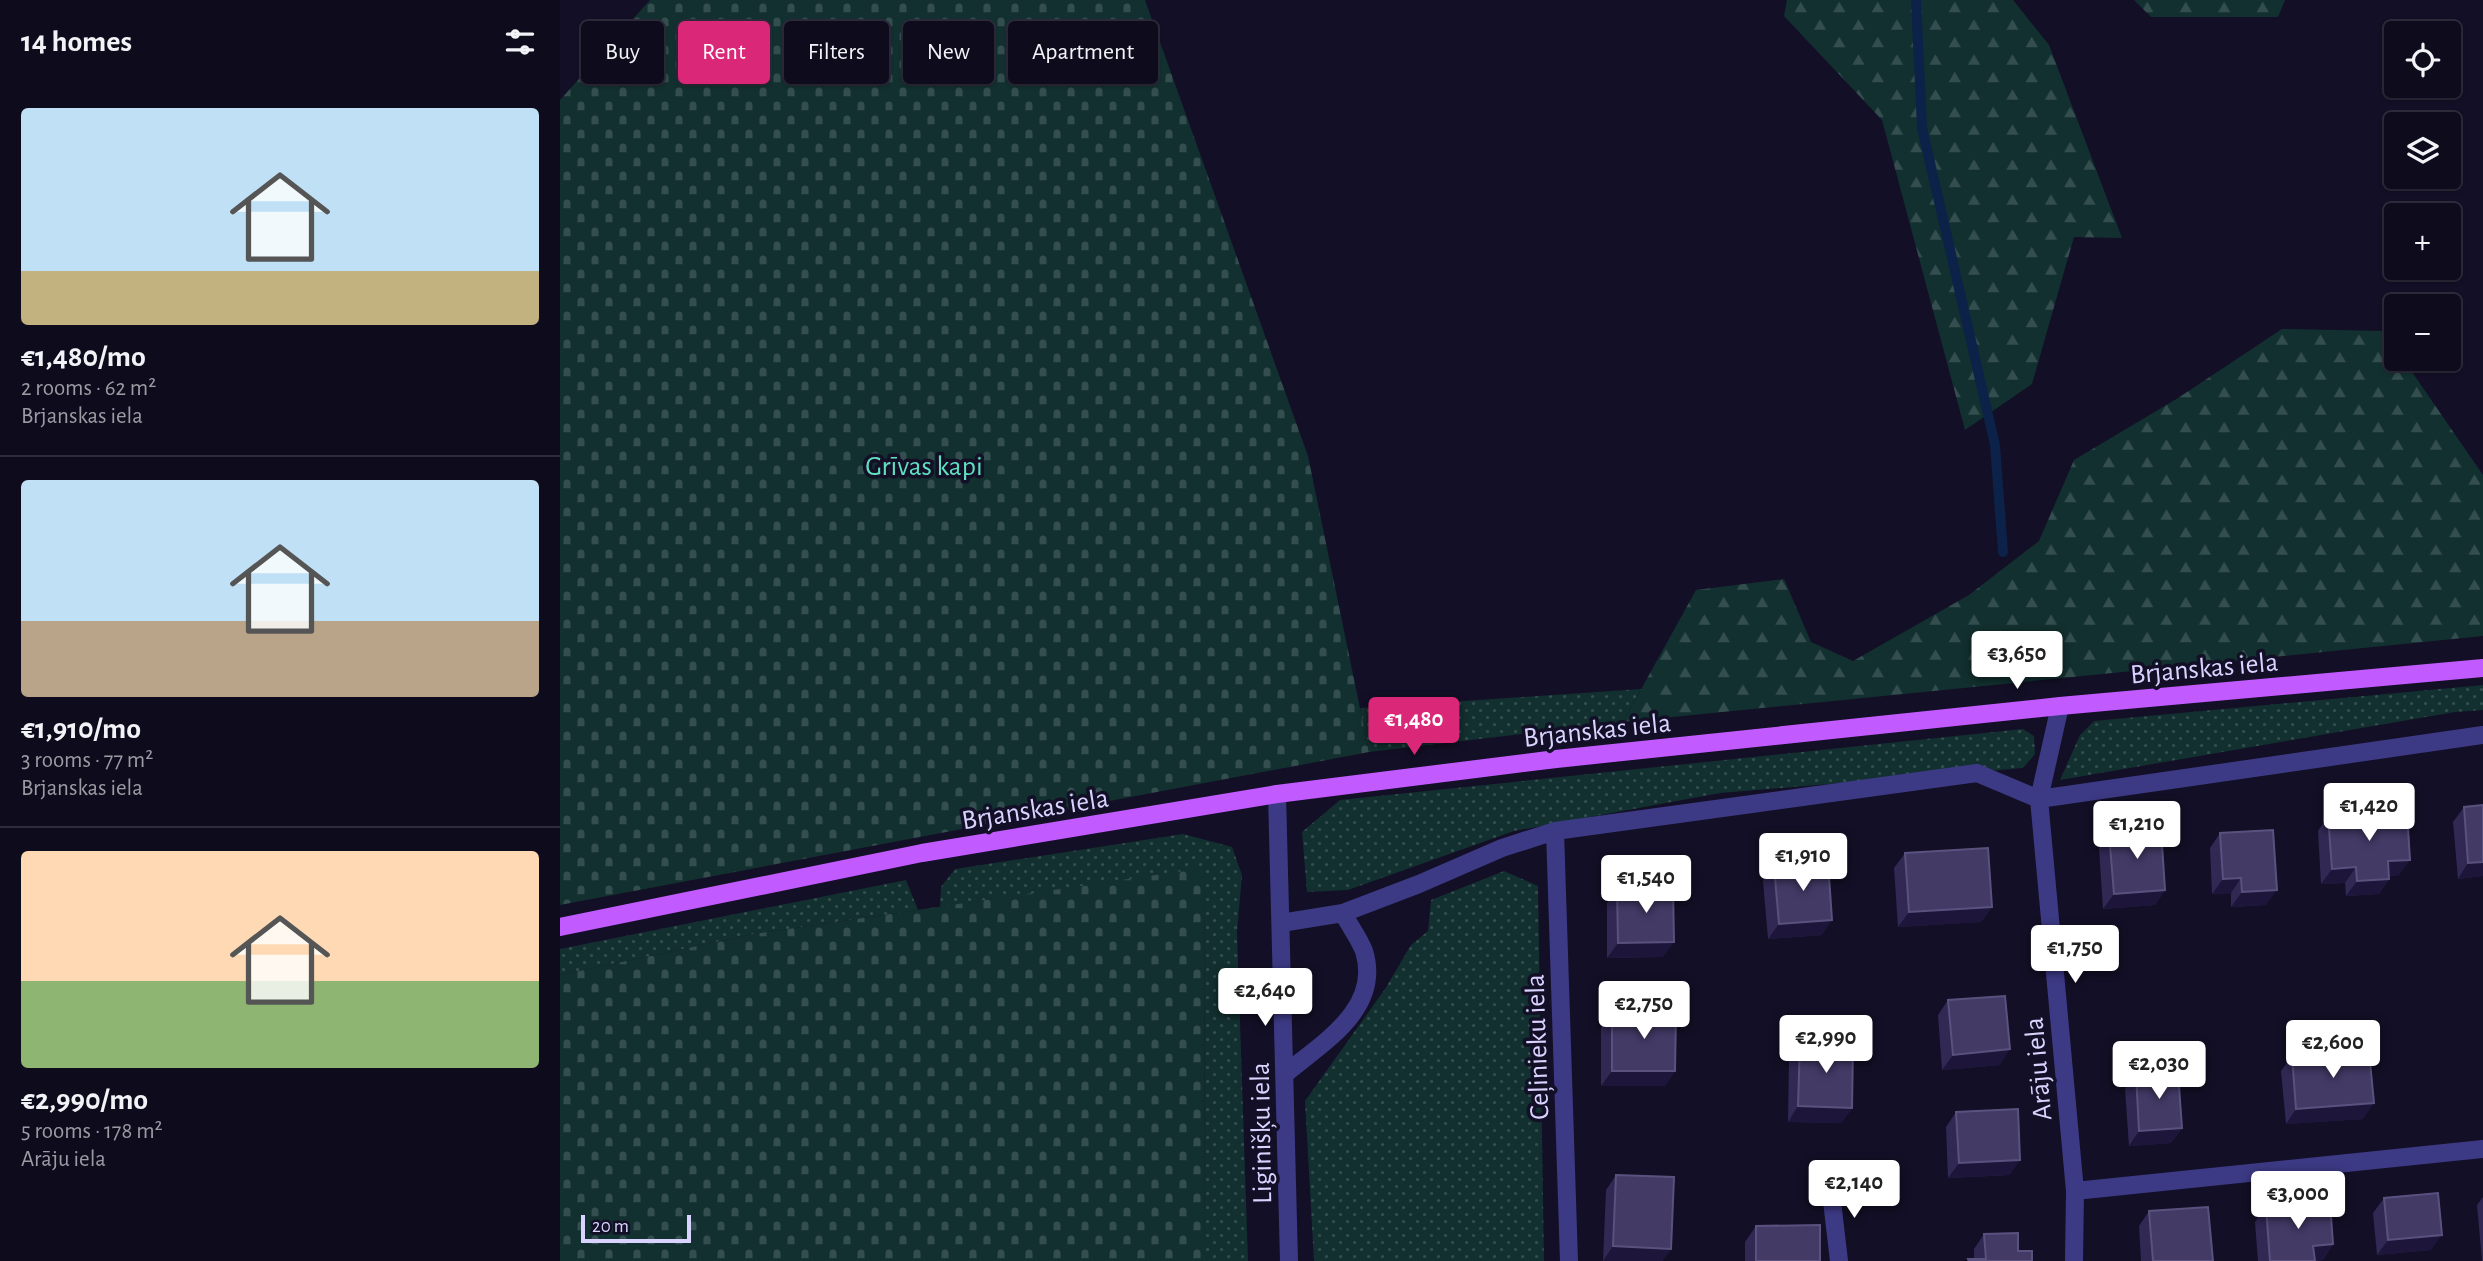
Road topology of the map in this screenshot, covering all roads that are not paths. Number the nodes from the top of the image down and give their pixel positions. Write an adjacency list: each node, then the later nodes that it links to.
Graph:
1 (2483, 668): 2 (main road, Brjanskas iela)
2 (2060, 706): 4 (main road, Brjanskas iela); 5 (street, Arāju iela)
3 (2483, 735): 5 (street)
4 (1277, 794): 8 (street, Liginišķu iela); 9 (main road, Brjanskas iela)
5 (2039, 799): 6 (street); 13 (street, Arāju iela)
6 (1555, 831): 7 (street); 15 (street, Ceļinieku iela)
7 (1343, 913): 8 (street); 10 (street)
8 (1281, 923): 10 (street, Liginišķu iela)
9 (560, 927)
10 (1285, 1074): 14 (street, Liginišķu iela)
11 (2483, 1149): 13 (street)
12 (1830, 1184): 16 (street)
13 (2075, 1191): 17 (street, Arāju iela)
14 (1289, 1261)
15 (1569, 1261)
16 (1839, 1261)
17 (2074, 1261)

